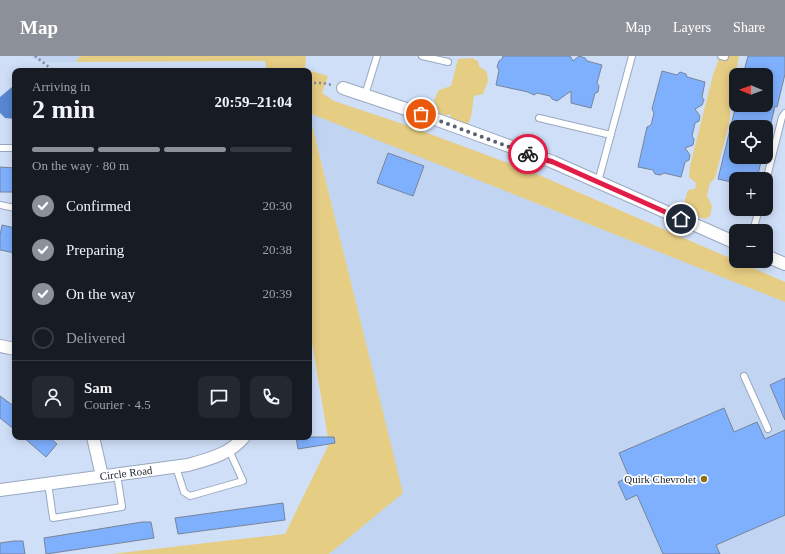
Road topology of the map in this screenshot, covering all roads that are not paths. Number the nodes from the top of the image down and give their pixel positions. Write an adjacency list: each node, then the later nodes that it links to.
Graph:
1 (377, 56): 6 (lane)
2 (422, 56): 4 (lane)
3 (632, 56): 9 (lane)
4 (448, 62)
5 (343, 88): 6 (street)
6 (365, 95): 13 (street)
7 (785, 113): 12 (lane)
8 (539, 118): 9 (lane)
9 (611, 135): 13 (lane)
10 (0, 148): 11 (lane)
11 (12, 148)
12 (768, 172)
13 (598, 182): 16 (street)
14 (0, 205): 15 (lane)
15 (12, 207)
16 (729, 240)
17 (773, 258): 18 (street)
18 (784, 262)
19 (0, 346): 20 (street)
20 (12, 348)
21 (744, 376): 22 (lane)
22 (768, 429)
23 (94, 440): 28 (street)
24 (241, 440): 25 (street, Circle Road)
25 (229, 450): 26 (street, Circle Road); 26 (lane)
26 (176, 467): 27 (street, Circle Road)
27 (118, 474): 28 (street, Circle Road); 29 (lane)
28 (102, 476): 29 (street, Circle Road)
29 (48, 484): 30 (street, Circle Road)
30 (0, 490)

